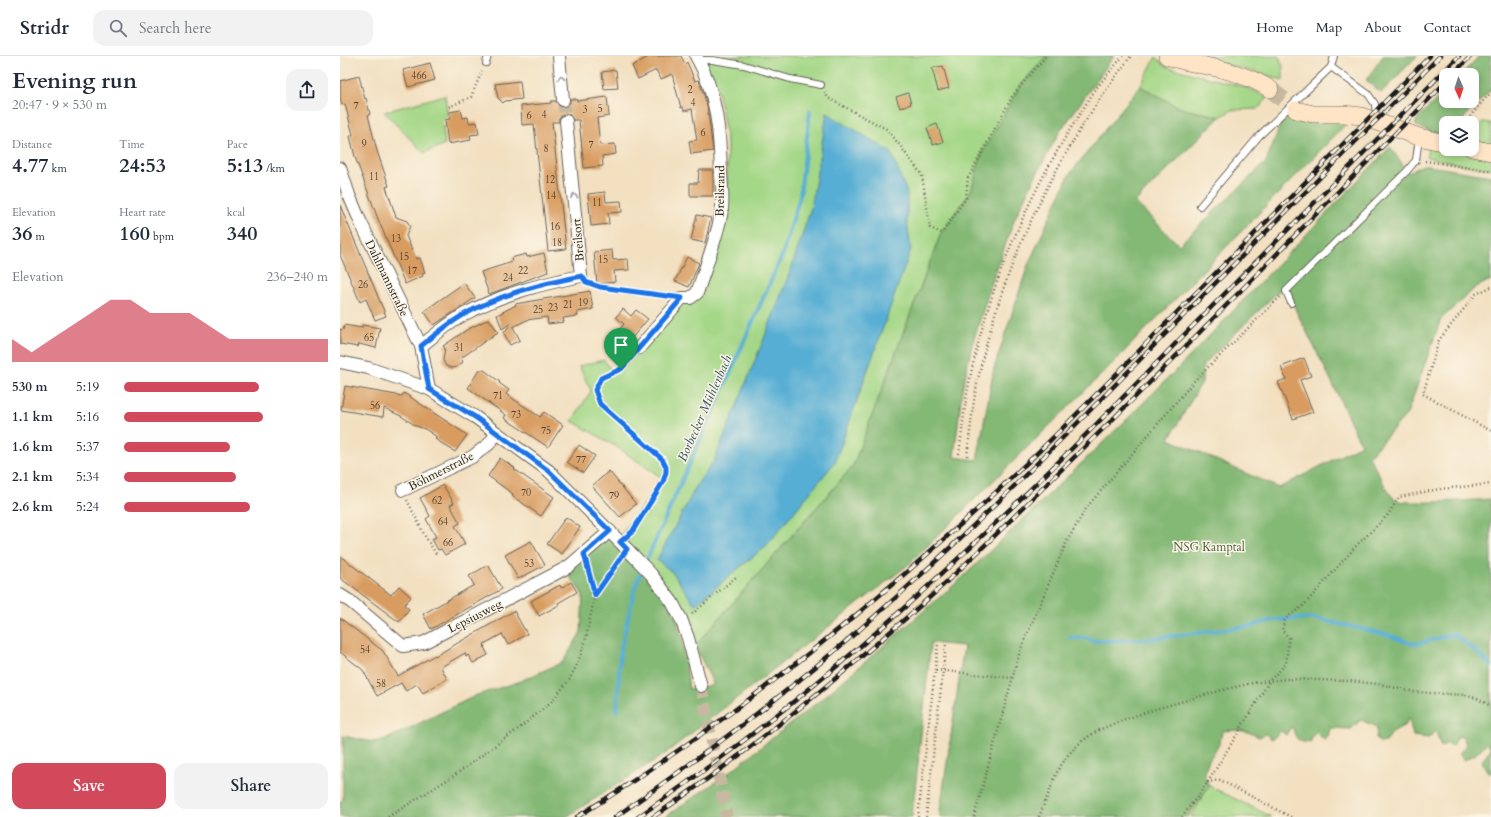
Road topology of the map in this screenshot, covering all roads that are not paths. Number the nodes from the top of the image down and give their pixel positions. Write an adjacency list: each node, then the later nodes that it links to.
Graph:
1 (488, 56): 6 (lane)
2 (558, 56): 10 (street, one-way to 2)
3 (1167, 56): 9 (street)
4 (1334, 56): 7 (lane)
5 (698, 58): 8 (lane); 22 (street, Breilsrand)
6 (486, 63)
7 (1330, 67): 12 (lane); 19 (lane)
8 (821, 85)
9 (1270, 89)
10 (563, 100)
11 (1296, 110): 12 (street)
12 (1376, 120): 14 (street)
13 (566, 121): 21 (street, Breilsort, one-way to 13)
14 (1419, 137): 15 (street); 20 (lane)
15 (1439, 141)
16 (1479, 149): 17 (street)
17 (1491, 152)
18 (340, 168): 21 (street, Dahlmannstraße)
19 (1200, 206)
20 (1291, 303)
21 (421, 346): 24 (street, Dahlmannstraße)
22 (638, 348)
23 (340, 362): 24 (street)
24 (429, 389): 25 (street)
25 (497, 433): 26 (street, Böhmerstraße); 27 (street)
26 (403, 490)
27 (610, 531): 28 (street, Lepsiusweg); 29 (street)
28 (340, 595)
29 (701, 686)

